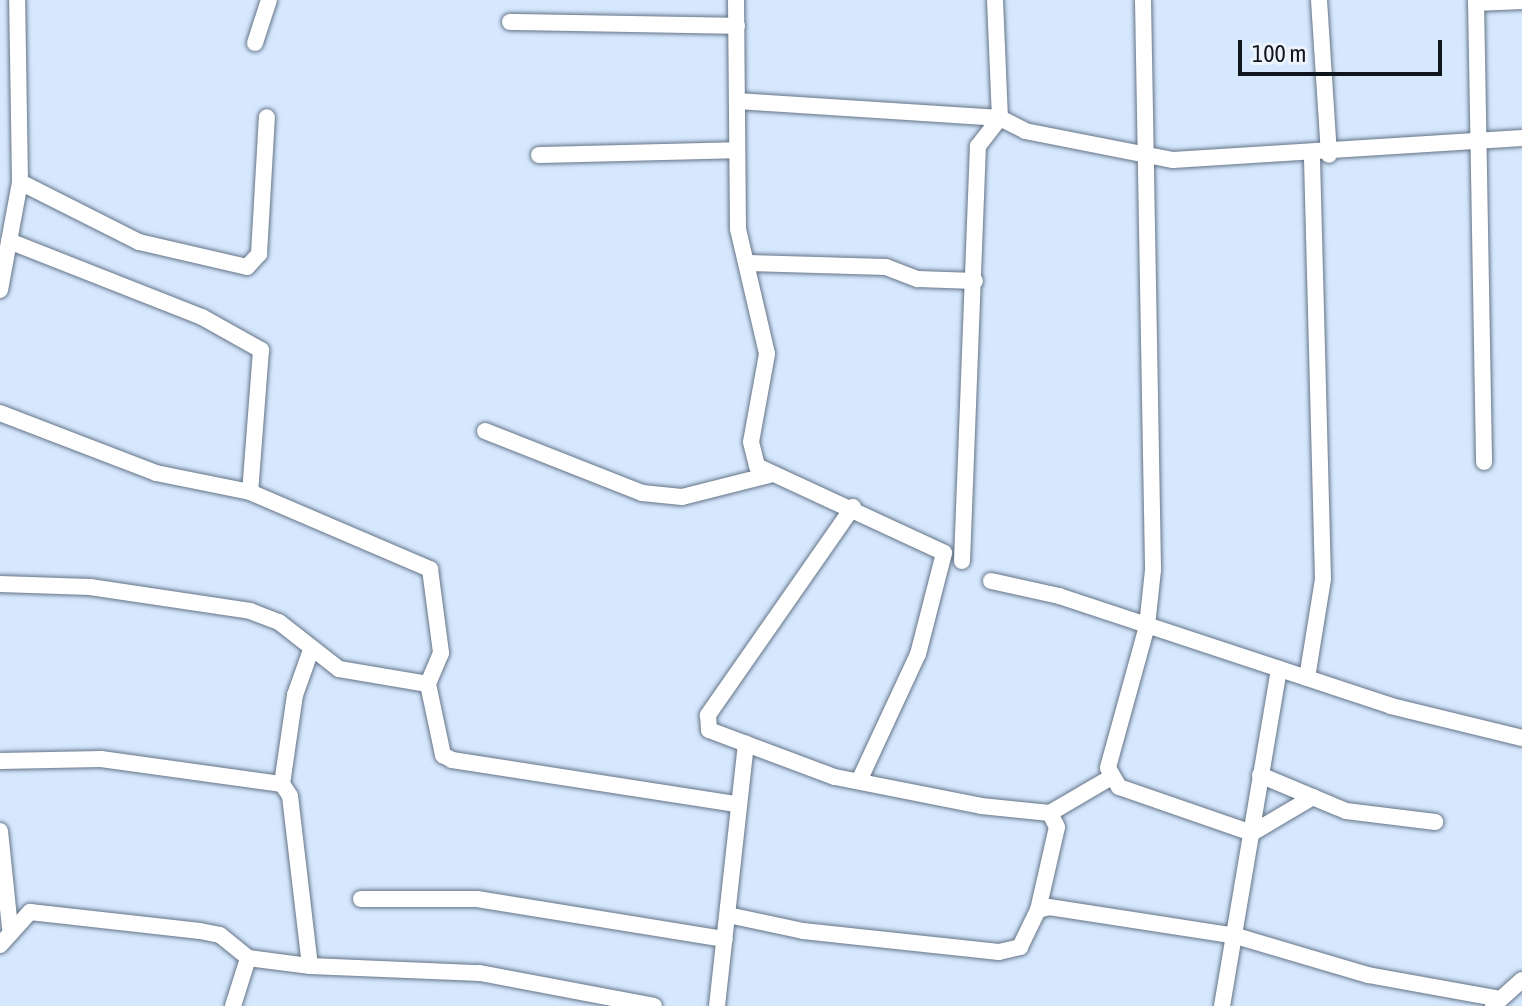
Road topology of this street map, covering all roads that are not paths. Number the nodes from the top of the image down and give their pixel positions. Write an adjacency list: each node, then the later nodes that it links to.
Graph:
1 (17, 0): 22 (street)
2 (269, 0): 11 (street)
3 (736, 0): 10 (street)
4 (995, 0): 14 (street)
5 (1143, 0): 20 (street)
6 (1319, 0): 19 (street)
7 (1522, 1): 8 (street)
8 (1476, 2): 16 (street)
9 (510, 22): 10 (street)
10 (737, 26): 12 (street)
11 (255, 43)
12 (737, 101): 14 (street); 17 (street)
13 (267, 117): 22 (street)
14 (1000, 118): 20 (street); 25 (street)
15 (1522, 138): 16 (street)
16 (1481, 140): 19 (street); 29 (street)
17 (737, 150): 18 (street); 24 (street)
18 (539, 155)
19 (1320, 156): 20 (street); 39 (street)
20 (1145, 157): 36 (street)
21 (0, 187): 22 (street)
22 (18, 190): 23 (street)
23 (9, 241): 26 (street); 31 (street)
24 (748, 263): 25 (street); 30 (street)
25 (975, 281): 33 (street)
26 (0, 290)
27 (0, 413): 31 (street)
28 (485, 431): 30 (street)
29 (1484, 462)
30 (769, 475): 32 (street)
31 (250, 492): 40 (street)
32 (853, 507): 42 (street); 46 (street)
33 (962, 561)
34 (991, 581): 36 (street)
35 (0, 584): 37 (street)
36 (1147, 626): 38 (street); 45 (street)
37 (311, 650): 40 (street); 47 (street)
38 (1279, 669): 39 (street); 44 (street)
39 (1307, 678): 41 (street)
40 (428, 684): 49 (street)
41 (1522, 738)
42 (746, 744): 46 (street); 49 (street)
43 (0, 761): 47 (street)
44 (1260, 775): 48 (street); 53 (street)
45 (1110, 778): 50 (street); 53 (street)
46 (859, 781): 50 (street)
47 (282, 784): 62 (street)
48 (1313, 797): 51 (street); 53 (street)
49 (737, 804): 56 (street)
50 (1050, 813): 55 (street)
51 (1435, 822)
52 (0, 832): 57 (street)
53 (1252, 833): 58 (street)
54 (361, 899): 59 (street)
55 (1038, 910): 56 (street); 58 (street)
56 (728, 915): 59 (street)
57 (10, 928): 60 (street); 61 (street)
58 (1236, 936): 64 (street); 68 (street)
59 (725, 939): 67 (street)
60 (0, 945)
61 (248, 958): 62 (street); 65 (street)
62 (310, 966): 66 (street)
63 (1522, 980): 64 (street)
64 (1495, 1002)
65 (233, 1006)
66 (654, 1006)
67 (717, 1006)
68 (1222, 1006)

